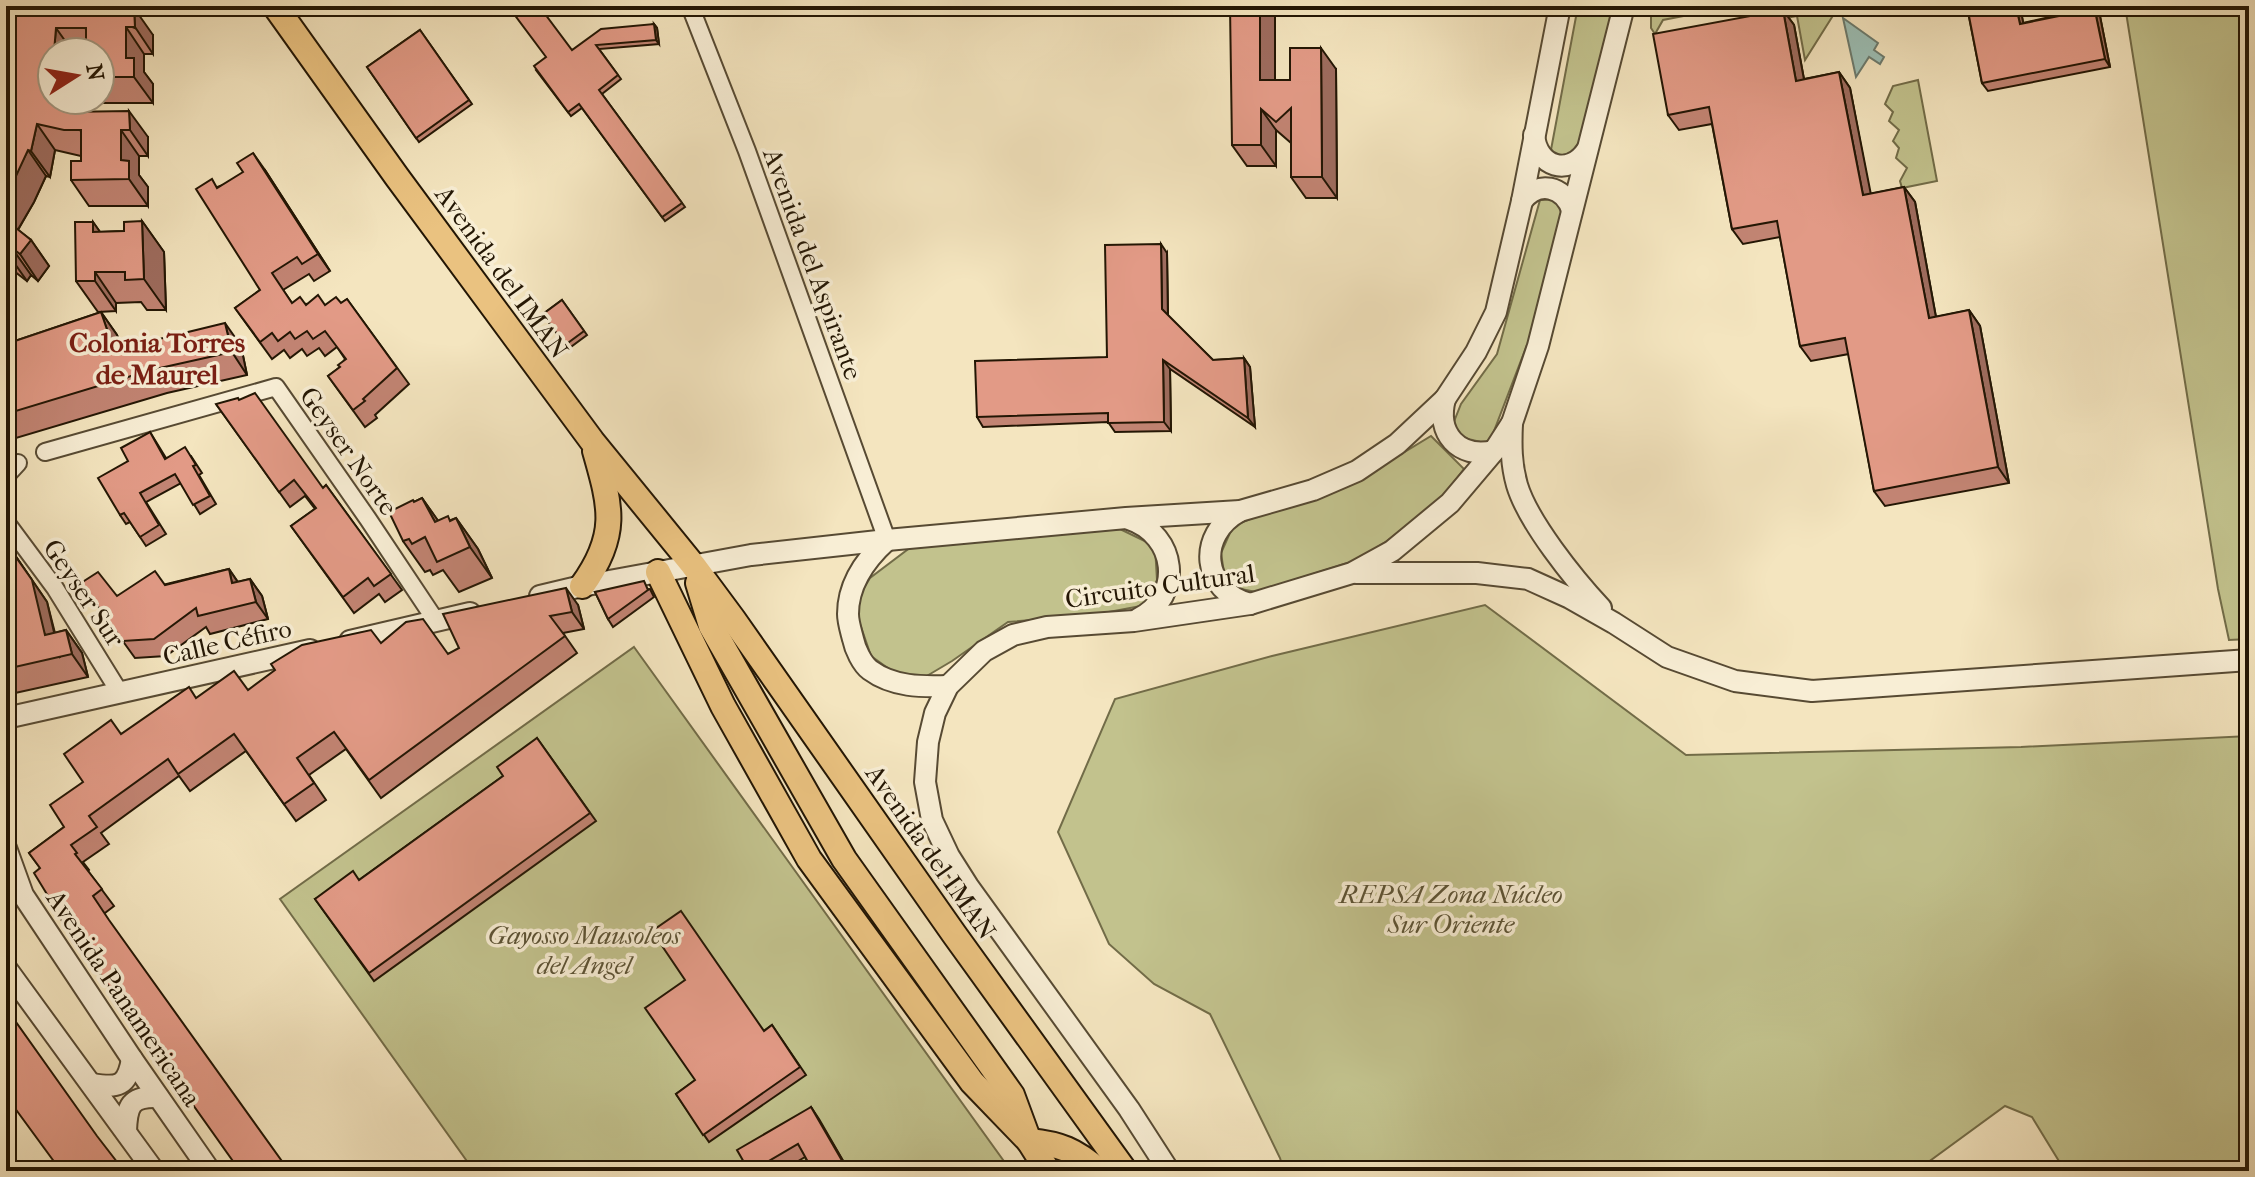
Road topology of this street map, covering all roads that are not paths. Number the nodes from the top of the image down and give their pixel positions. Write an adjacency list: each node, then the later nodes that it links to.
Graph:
1 (7, 6): 6 (street)
2 (275, 6): 13 (main road, Avenida del IMAN)
3 (690, 6): 19 (street, Avenida del Aspirante)
4 (1560, 6): 7 (street)
5 (1624, 6): 8 (street, Circuito Cultural)
6 (6, 69)
7 (1534, 135): 8 (street); 9 (street)
8 (1587, 150): 10 (street, Circuito Cultural)
9 (1522, 201): 10 (street); 11 (street)
10 (1572, 210): 12 (street, Circuito Cultural)
11 (1445, 399): 14 (street); 16 (street)
12 (1512, 423): 14 (street, Circuito Cultural); 29 (street)
13 (592, 441): 20 (main road, Avenida del IMAN); 23 (main road)
14 (1494, 451): 22 (street, Circuito Cultural)
15 (45, 452): 27 (street, Geyser Norte)
16 (1240, 511): 17 (street); 25 (street)
17 (1126, 518): 19 (street); 28 (street)
18 (6, 522): 32 (street, Geyser Sur)
19 (887, 540): 20 (street); 31 (street)
20 (693, 565): 21 (street); 40 (main road, Avenida del IMAN); 45 (main road, Avenida del IMAN)
21 (658, 572): 23 (street); 40 (main road)
22 (1352, 573): 25 (street, Circuito Cultural); 29 (street)
23 (582, 586): 24 (street)
24 (524, 600)
25 (1250, 604): 28 (street, Circuito Cultural)
26 (494, 607): 27 (street, Calle Céfiro)
27 (436, 621): 32 (street, Calle Céfiro)
28 (1134, 621): 31 (street, Circuito Cultural)
29 (1614, 623): 30 (street)
30 (2249, 660)
31 (948, 686): 46 (street, Circuito Cultural)
32 (120, 693): 33 (street, Calle Céfiro)
33 (6, 718)
34 (6, 848): 36 (street, Avenida Panamericana)
35 (6, 968): 37 (street)
36 (132, 1059): 37 (street); 38 (street, Avenida Panamericana)
37 (92, 1084): 39 (street)
38 (158, 1097): 39 (street); 42 (street, Avenida Panamericana)
39 (126, 1131): 41 (street)
40 (1029, 1141): 43 (main road, Avenida del IMAN); 44 (main road)
41 (154, 1171)
42 (210, 1171)
43 (1048, 1171)
44 (1099, 1171)
45 (1125, 1171)
46 (1169, 1171)

